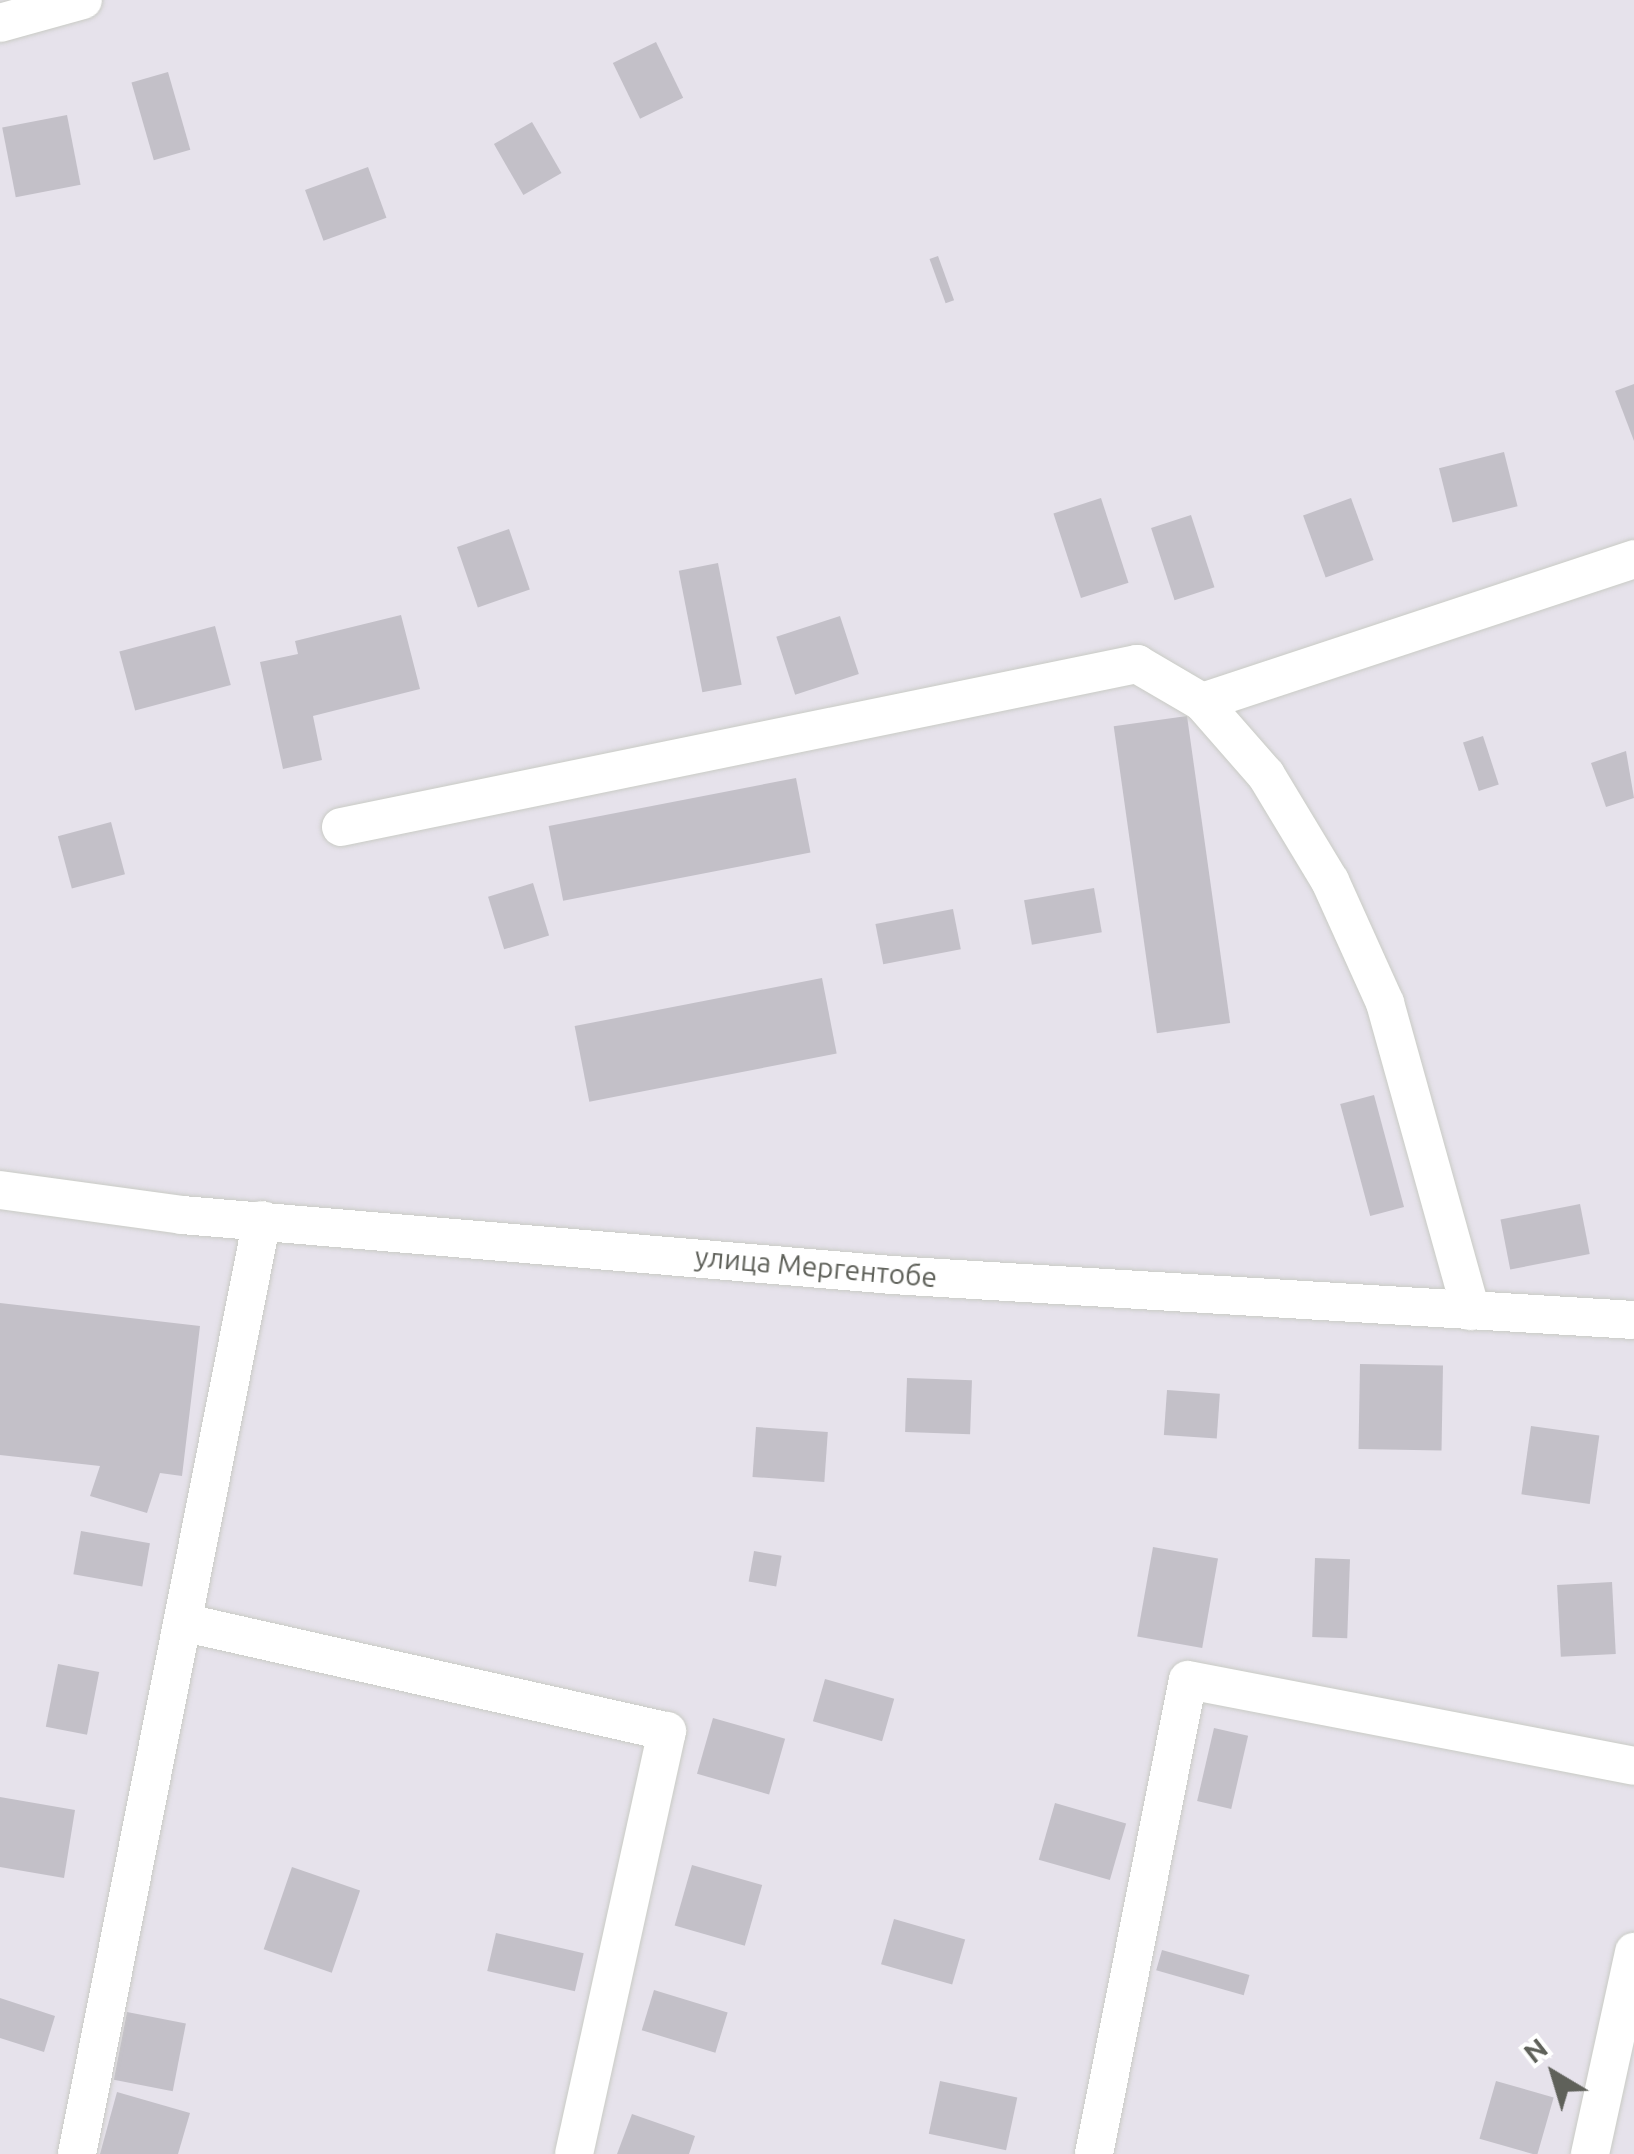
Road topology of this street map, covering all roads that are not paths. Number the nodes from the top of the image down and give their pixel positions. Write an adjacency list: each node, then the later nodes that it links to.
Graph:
1 (83, 0): 2 (street)
2 (0, 23)
3 (1634, 558): 4 (street)
4 (1202, 702): 5 (street); 8 (street)
5 (341, 827)
6 (0, 1190): 7 (street, улица Мергентобе)
7 (262, 1220): 8 (street, улица Мергентобе); 10 (street)
8 (1471, 1311): 9 (street, улица Мергентобе)
9 (1634, 1320)
10 (186, 1623): 13 (street); 14 (street)
11 (1634, 1766): 15 (street)
12 (1634, 1952): 16 (street)
13 (76, 2154)
14 (574, 2154)
15 (1094, 2154)
16 (1590, 2154)

